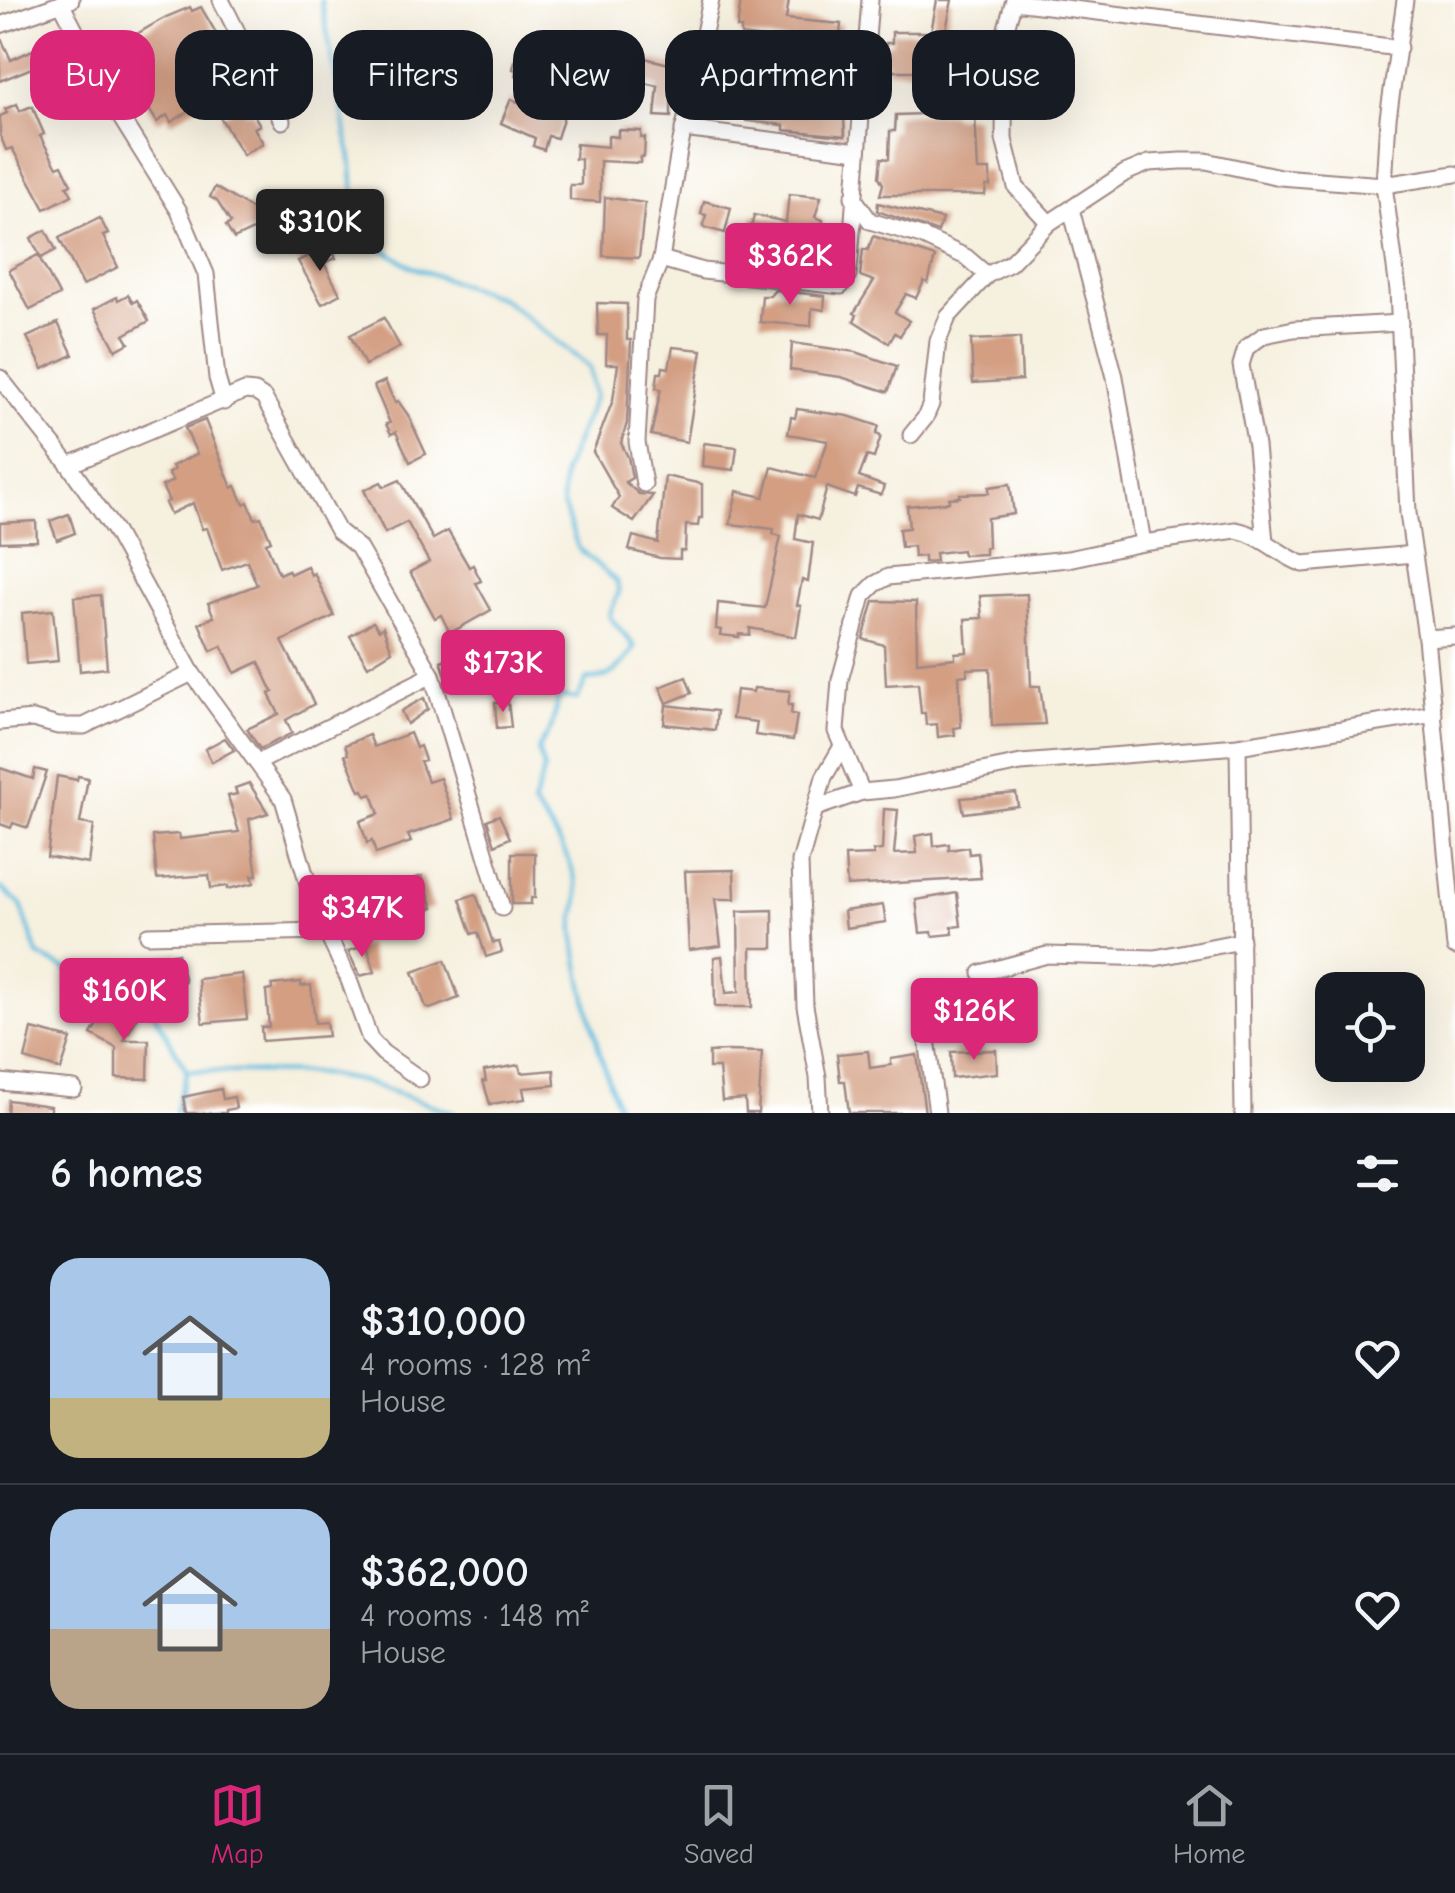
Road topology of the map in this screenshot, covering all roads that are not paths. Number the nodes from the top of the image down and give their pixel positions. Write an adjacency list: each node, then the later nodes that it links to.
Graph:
1 (221, 0): 9 (street)
2 (712, 0): 10 (street)
3 (870, 0): 11 (street)
4 (1405, 0): 8 (street)
5 (1014, 1): 8 (street); 17 (street)
6 (66, 2): 7 (street); 23 (street)
7 (0, 25)
8 (1399, 48): 13 (street)
9 (282, 121)
10 (683, 129): 11 (street); 19 (street)
11 (858, 151): 14 (street)
12 (1455, 174): 13 (street)
13 (1384, 185): 15 (street); 21 (street)
14 (853, 197): 16 (street); 18 (street)
15 (1071, 209): 17 (street); 28 (street)
16 (870, 221): 18 (street); 20 (street)
17 (1049, 223): 20 (street)
18 (850, 229): 19 (street)
19 (661, 259): 26 (street)
20 (988, 275): 24 (street)
21 (1400, 323): 27 (street); 29 (street)
22 (0, 378): 25 (street)
23 (224, 402): 25 (street); 33 (street)
24 (912, 435)
25 (69, 465): 32 (street)
26 (644, 484)
27 (1265, 542): 28 (street); 29 (street)
28 (1143, 543): 37 (street)
29 (1414, 554): 31 (street)
30 (1455, 636): 31 (street)
31 (1426, 638): 34 (street)
32 (192, 673): 35 (street); 38 (street)
33 (432, 675): 38 (street); 41 (street)
34 (1434, 714): 36 (street); 45 (street)
35 (0, 722)
36 (1238, 746): 39 (street); 44 (street)
37 (841, 748): 39 (street); 40 (street)
38 (257, 763): 42 (street)
39 (862, 792): 40 (street)
40 (816, 808): 51 (street)
41 (502, 908)
42 (326, 930): 43 (street); 48 (street)
43 (148, 935)
44 (1240, 941): 46 (street); 53 (street)
45 (1455, 948)
46 (980, 973)
47 (923, 1009): 52 (street)
48 (420, 1078)
49 (0, 1082): 50 (street)
50 (74, 1089)
51 (820, 1113)
52 (937, 1113)
53 (1243, 1113)

